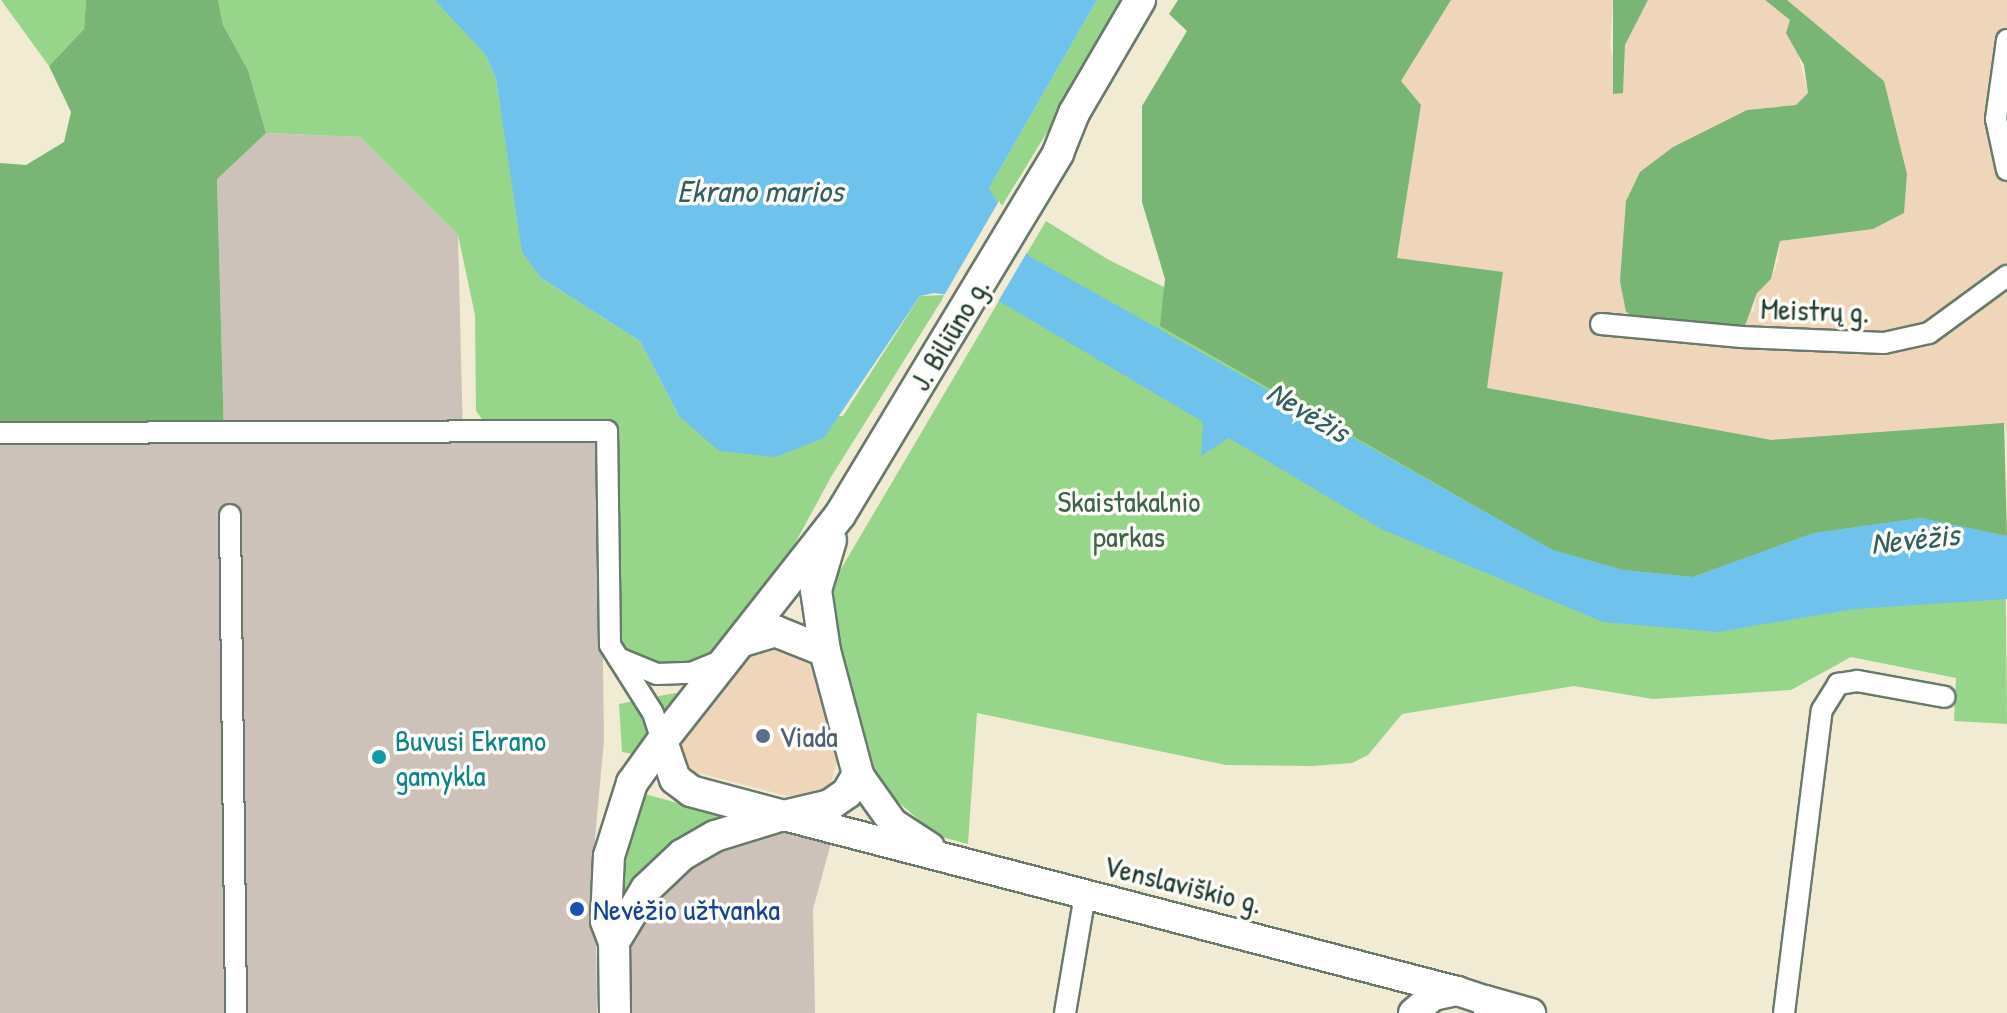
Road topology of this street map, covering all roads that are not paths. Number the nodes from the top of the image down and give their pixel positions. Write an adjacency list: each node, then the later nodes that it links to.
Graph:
1 (1140, 0): 4 (main road, J. Biliūno g.)
2 (1163, 0): 4 (main road, J. Biliūno g.)
3 (2007, 40): 5 (street)
4 (1058, 153): 10 (main road, J. Biliūno g.)
5 (2007, 170)
6 (2007, 276): 7 (street, Meistrų g.)
7 (1601, 324)
8 (0, 433): 13 (street)
9 (230, 515): 25 (street)
10 (840, 515): 11 (main road, J. Biliūno g.); 12 (main road, J. Biliūno g.)
11 (735, 650): 12 (main road); 13 (street); 15 (main road)
12 (825, 651): 16 (main road)
13 (615, 656): 15 (street)
14 (1945, 697): 29 (street)
15 (662, 741): 17 (main road); 20 (main road)
16 (858, 774): 17 (main road); 18 (main road, Venslaviškio g.)
17 (784, 816): 18 (main road, Venslaviškio g.); 20 (main road)
18 (947, 859): 19 (main road, Venslaviškio g.)
19 (1085, 895): 21 (main road, Venslaviškio g.); 27 (street)
20 (614, 942): 26 (main road)
21 (1402, 976): 22 (main road, Venslaviškio g.); 24 (main road)
22 (1457, 991): 23 (main road, Venslaviškio g.); 24 (main road)
23 (1487, 1006): 28 (main road, Venslaviškio g.)
24 (1414, 1010)
25 (236, 1013)
26 (615, 1013)
27 (1065, 1013)
28 (1527, 1013)
29 (1784, 1013)

